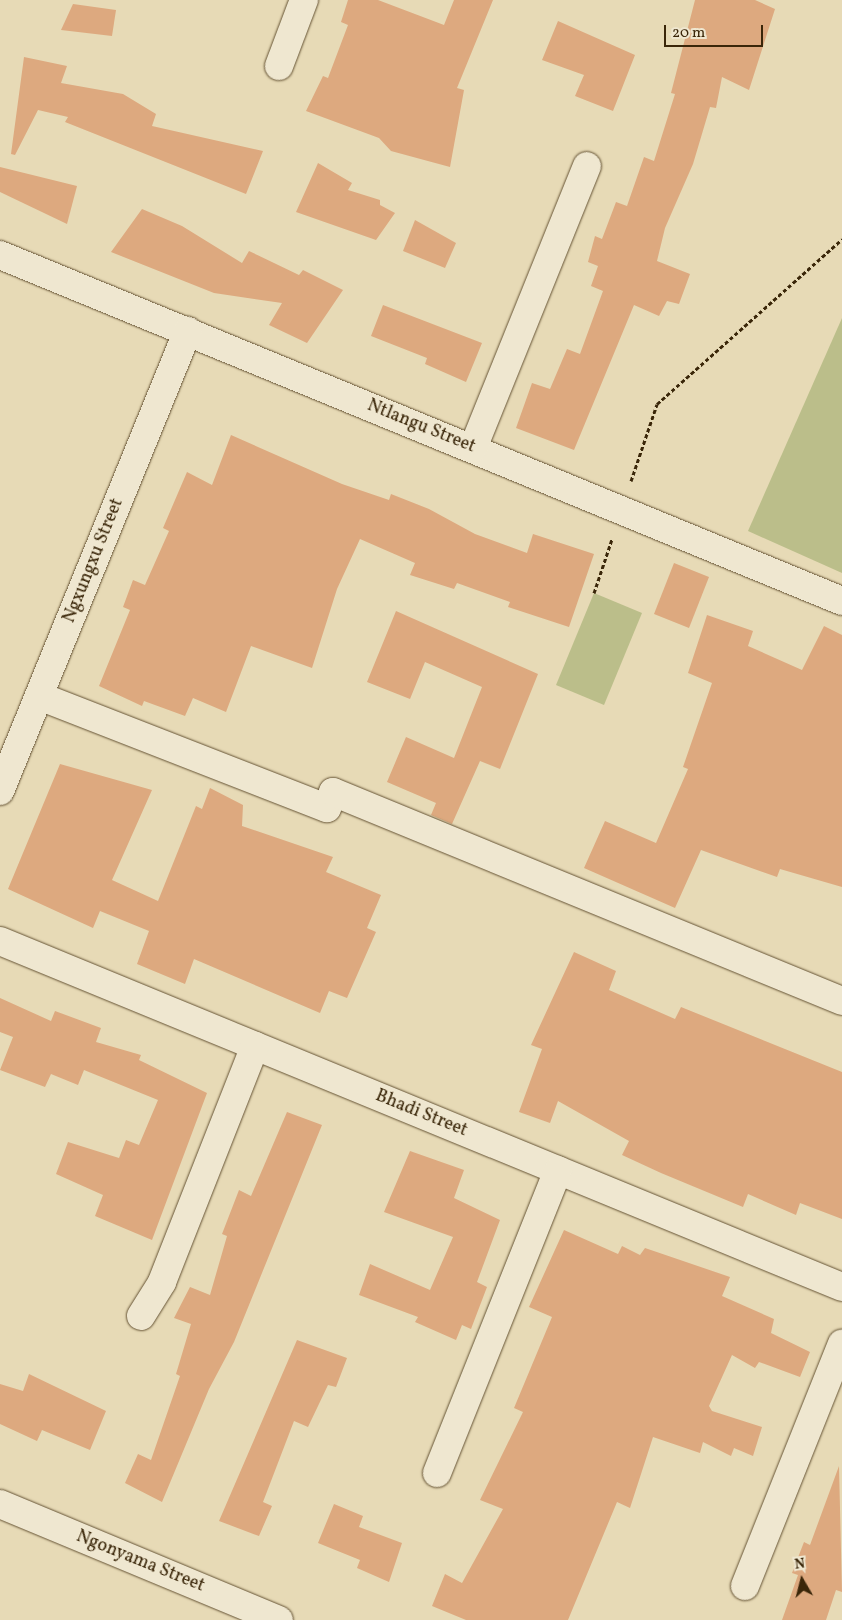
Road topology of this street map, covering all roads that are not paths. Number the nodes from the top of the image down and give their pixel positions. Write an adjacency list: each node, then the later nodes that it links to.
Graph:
1 (304, 0): 2 (street)
2 (279, 66)
3 (587, 166): 6 (street)
4 (0, 255): 5 (street, Ntlangu Street)
5 (188, 331): 6 (street, Ntlangu Street); 8 (street, Ngxungxu Street)
6 (473, 448): 7 (street, Ntlangu Street)
7 (842, 601)
8 (39, 696): 9 (street, Ngxungxu Street); 11 (street)
9 (0, 792)
10 (0, 941): 12 (street, Bhadi Street)
11 (842, 1001)
12 (255, 1046): 13 (street, Bhadi Street); 15 (street)
13 (558, 1170): 14 (street, Bhadi Street); 17 (street)
14 (842, 1287)
15 (141, 1316)
16 (842, 1344): 19 (street)
17 (437, 1474)
18 (0, 1504): 20 (street, Ngonyama Street)
19 (745, 1586)
20 (279, 1620)

